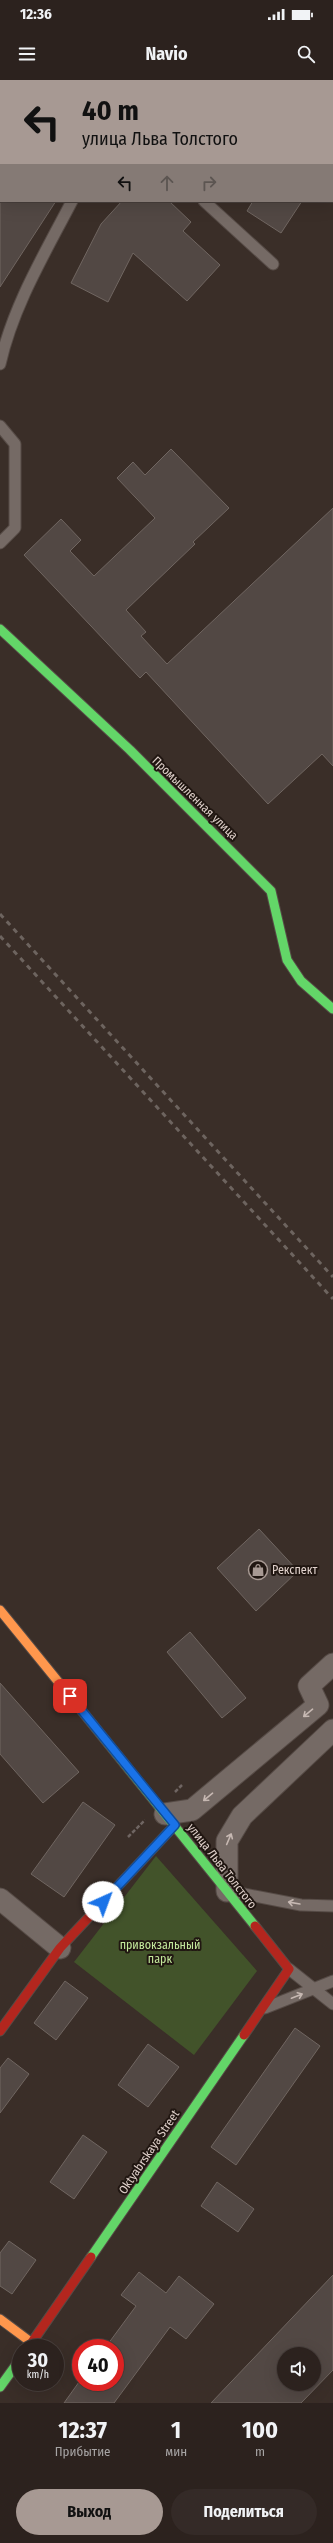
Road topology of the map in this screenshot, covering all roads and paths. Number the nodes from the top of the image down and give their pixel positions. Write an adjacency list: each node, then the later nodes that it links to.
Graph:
1 (71, 202): 4 (lane)
2 (205, 202): 3 (lane)
3 (273, 264)
4 (0, 364)
5 (0, 426): 6 (lane)
6 (0, 543)
7 (0, 629): 8 (main road, Промышленная улица)
8 (333, 1009)
9 (0, 1610): 12 (main road, улица Льва Толстого)
10 (333, 1664): 12 (street, one-way to 12)
11 (333, 1730): 13 (street, one-way to 11)
12 (170, 1820): 13 (main road, улица Льва Толстого); 16 (main road)
13 (227, 1891): 15 (lane, one-way to 13); 17 (main road, улица Льва Толстого)
14 (0, 1899): 16 (street)
15 (333, 1906)
16 (60, 1948): 22 (main road)
17 (289, 1969): 19 (lane); 21 (main road, Oktyabrskaya Street)
18 (333, 1981): 19 (lane)
19 (314, 1989): 20 (lane); 21 (lane, one-way to 19)
20 (333, 2004)
21 (261, 2009): 25 (main road, Oktyabrskaya Street)
22 (0, 2031)
23 (0, 2319): 24 (main road)
24 (22, 2339)
25 (35, 2339)
26 (12, 2370): 27 (main road)
27 (0, 2387)

